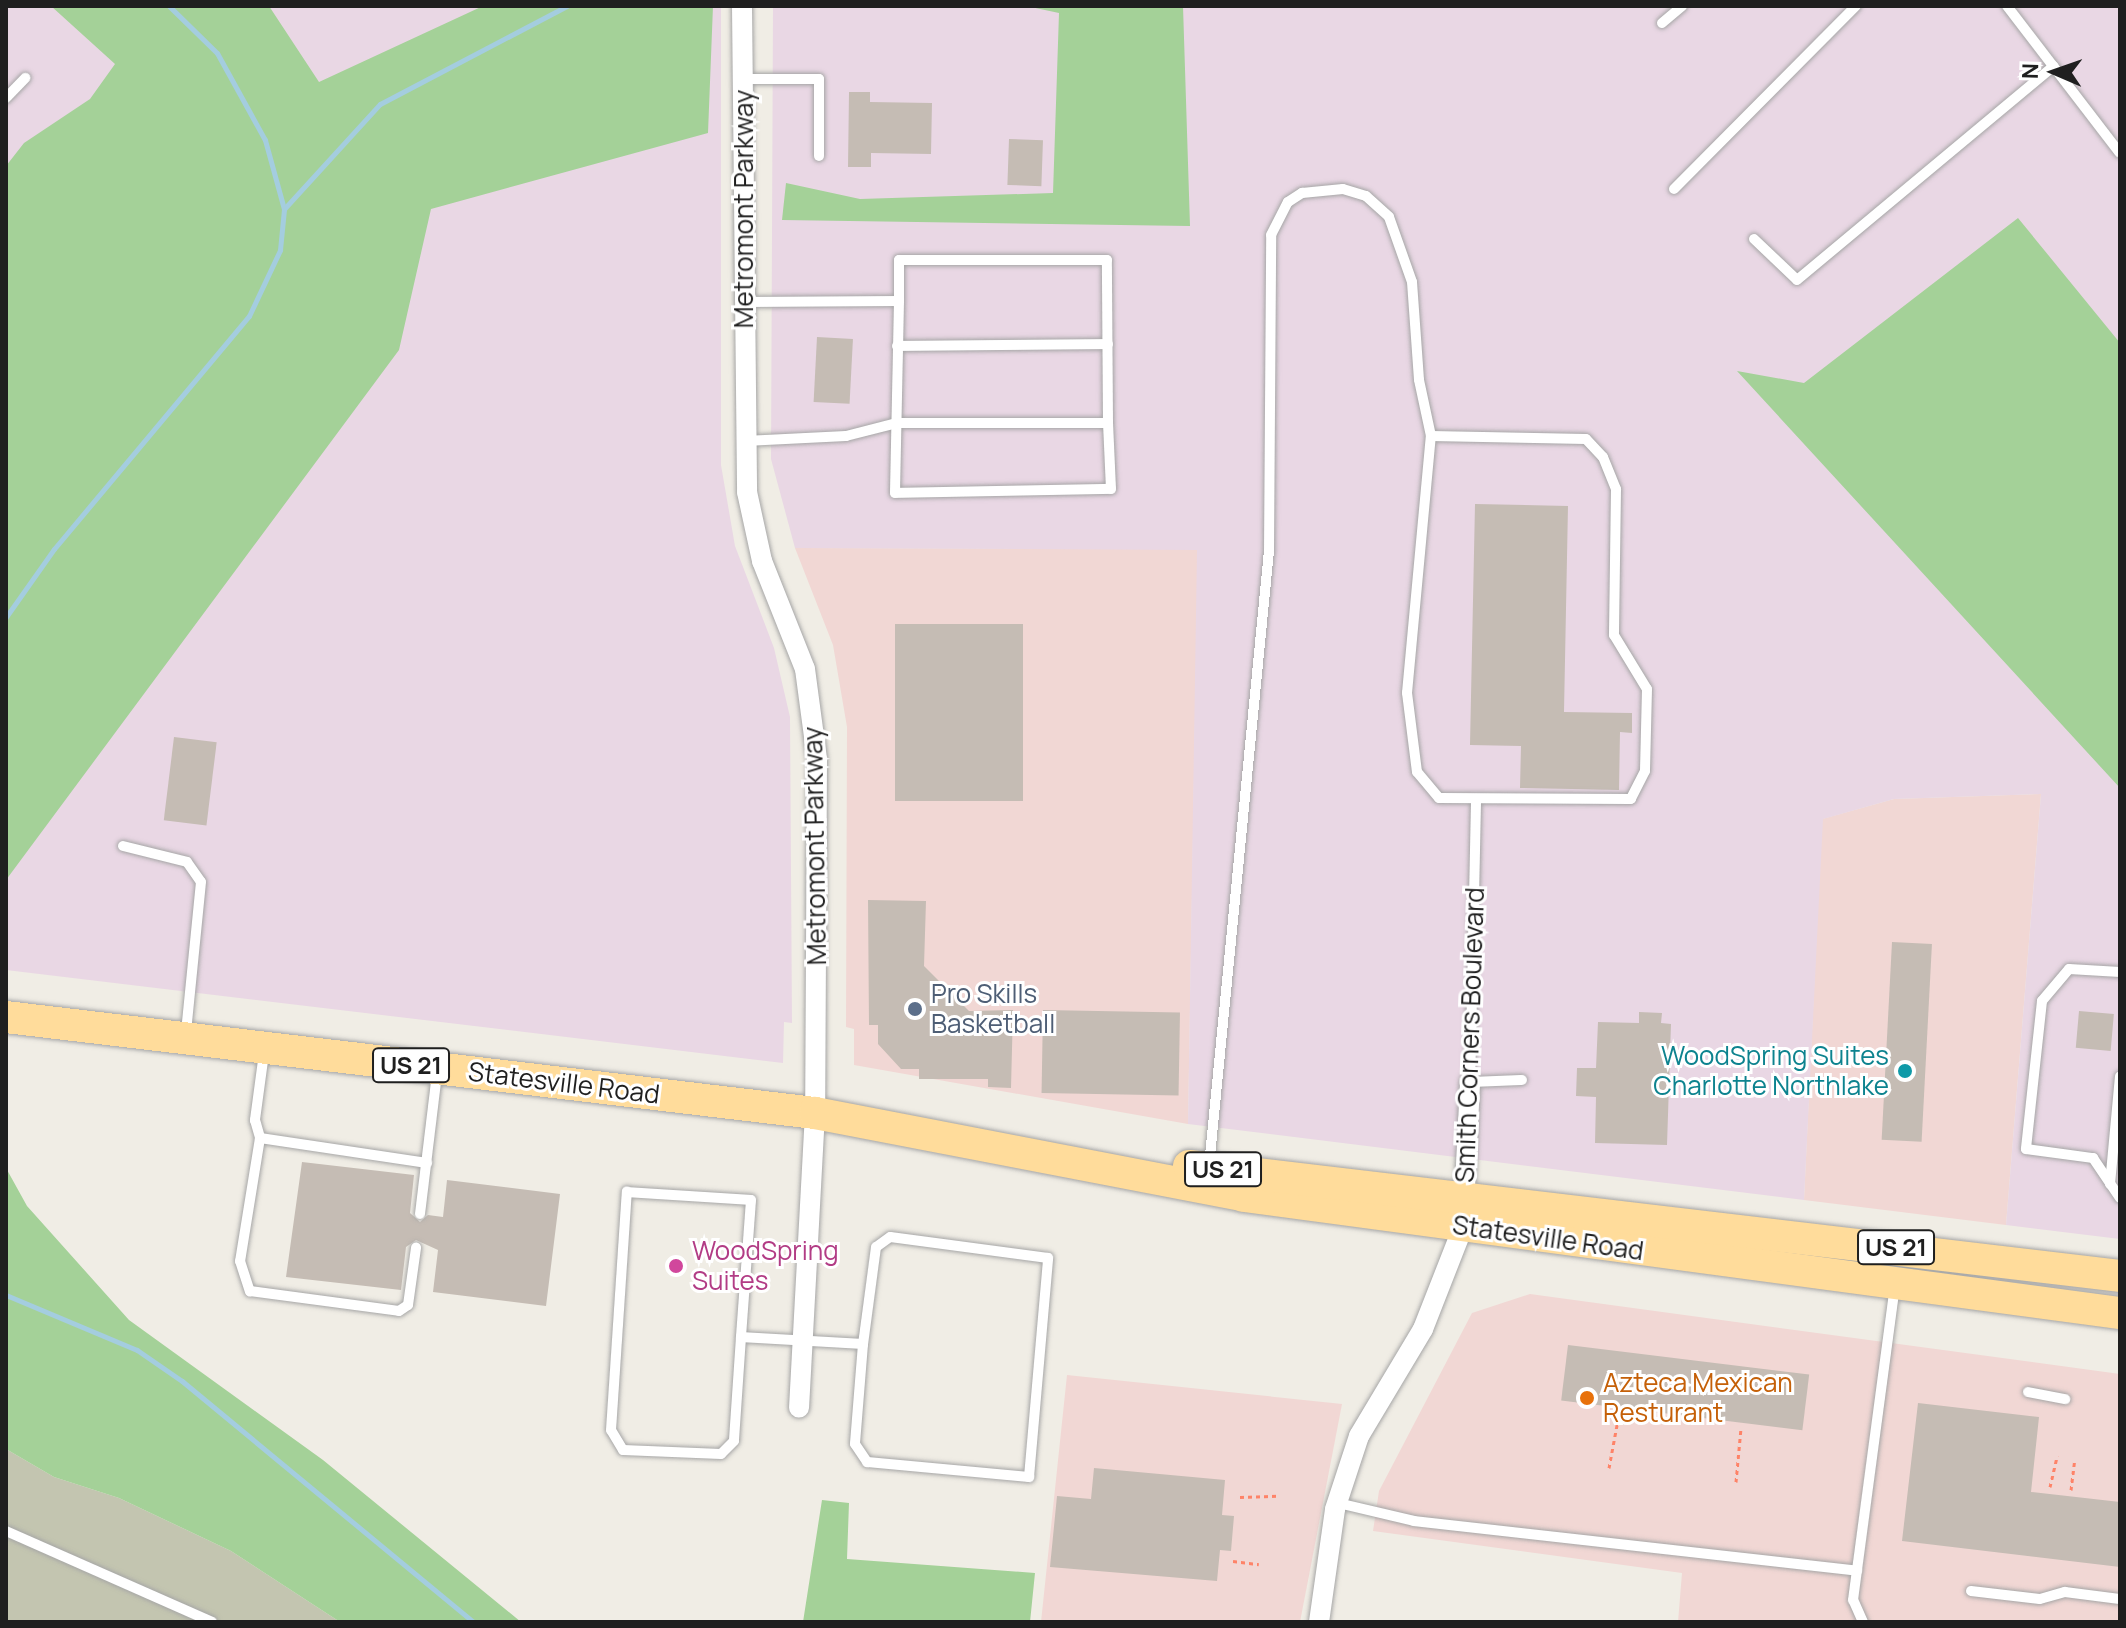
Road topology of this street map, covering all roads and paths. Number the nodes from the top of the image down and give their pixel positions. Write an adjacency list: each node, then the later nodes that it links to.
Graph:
1 (742, 6): 8 (street, Metromont Parkway)
2 (1682, 6): 5 (lane)
3 (1856, 6): 12 (lane)
4 (2007, 6): 6 (lane)
5 (1662, 23)
6 (2054, 66): 10 (lane); 13 (lane)
7 (25, 78): 9 (lane)
8 (743, 79): 11 (lane); 15 (street, Metromont Parkway)
9 (6, 98)
10 (2120, 153)
11 (819, 156)
12 (1674, 189)
13 (1754, 239)
14 (899, 301): 15 (lane); 16 (lane); 17 (lane)
15 (745, 302): 21 (street, Metromont Parkway)
16 (1108, 344): 17 (lane); 19 (lane)
17 (897, 346): 18 (lane)
18 (897, 423): 19 (lane); 19 (lane); 21 (lane)
19 (1108, 423)
20 (1431, 436): 22 (lane); 22 (lane); 36 (lane)
21 (745, 441): 32 (street, Metromont Parkway)
22 (1476, 802): 31 (lane, Smith Corners Boulevard)
23 (123, 846): 26 (lane)
24 (2120, 972): 37 (lane)
25 (6, 1017): 26 (main road, Statesville Road / US 21)
26 (185, 1039): 27 (main road, Statesville Road / US 21)
27 (265, 1048): 28 (main road, Statesville Road / US 21); 33 (lane)
28 (437, 1069): 32 (main road, Statesville Road / US 21); 35 (lane)
29 (2120, 1076): 37 (lane)
30 (1522, 1080): 31 (lane)
31 (1470, 1082): 40 (street, Smith Corners Boulevard)
32 (815, 1113): 34 (main road, Statesville Road / US 21); 46 (street, Metromont Parkway)
33 (260, 1138): 35 (lane); 41 (lane)
34 (979, 1141): 36 (main road, Statesville Road / US 21); 40 (main road, Statesville Road / US 21)
35 (427, 1163): 39 (lane)
36 (1209, 1168): 40 (main road, Statesville Road / US 21)
37 (2110, 1184): 38 (lane)
38 (2120, 1198)
39 (420, 1214)
40 (1464, 1214): 42 (main road, Statesville Road / US 21); 43 (main road, Statesville Road / US 21); 61 (street, Smith Corners Boulevard)
41 (416, 1248)
42 (2120, 1276)
43 (1895, 1284): 44 (main road, Statesville Road / US 21); 65 (lane)
44 (2120, 1307)
45 (741, 1337): 45 (lane); 46 (lane)
46 (803, 1340): 47 (lane); 50 (street, Metromont Parkway)
47 (863, 1344): 47 (lane)
48 (2028, 1392): 49 (lane)
49 (2065, 1399)
50 (799, 1408)
51 (1619, 1414): 55 (path)
52 (1741, 1428): 56 (path)
53 (2057, 1456): 57 (path)
54 (2075, 1459): 58 (path)
55 (1609, 1468)
56 (1736, 1482)
57 (2050, 1487)
58 (2071, 1490)
59 (1278, 1496): 60 (path)
60 (1240, 1497)
61 (1338, 1503): 65 (lane); 69 (street, Smith Corners Boulevard)
62 (6, 1531): 68 (lane)
63 (1233, 1561): 64 (path)
64 (1259, 1564)
65 (1857, 1571): 70 (lane)
66 (1971, 1591): 67 (lane)
67 (2120, 1599)
68 (212, 1622)
69 (1319, 1622)
70 (1863, 1622)

